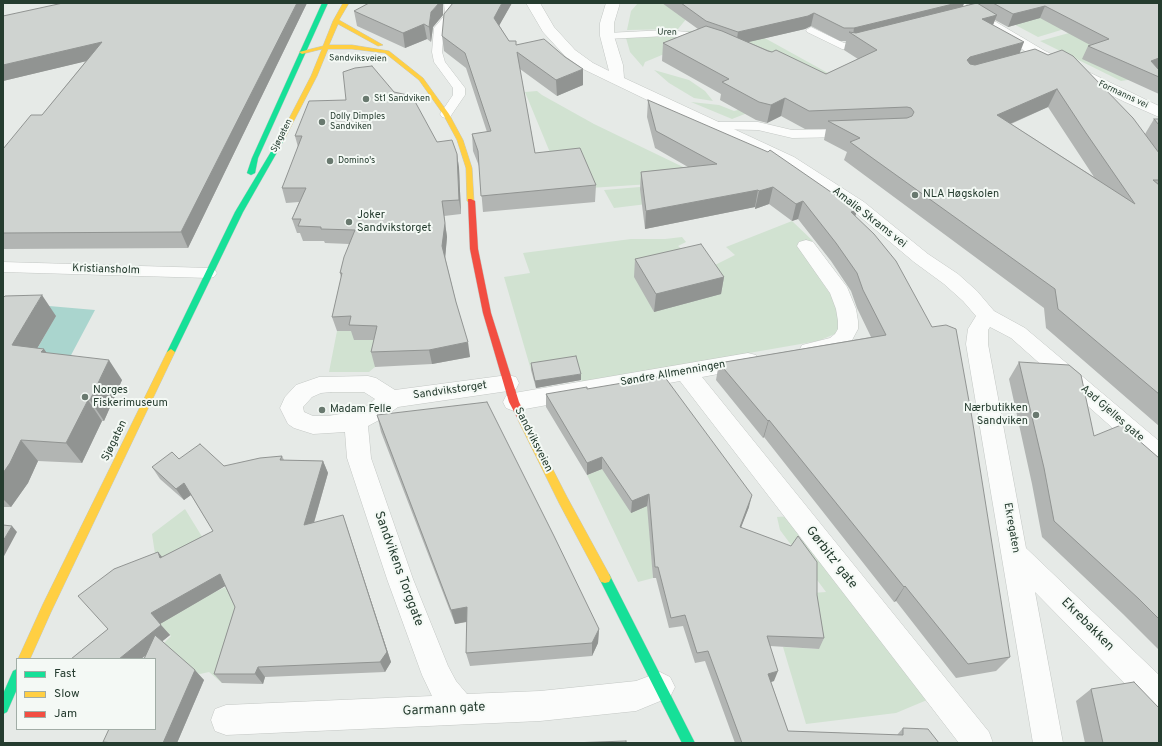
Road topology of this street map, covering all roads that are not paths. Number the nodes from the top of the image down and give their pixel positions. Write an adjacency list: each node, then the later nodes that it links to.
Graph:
1 (325, 3): 15 (main road)
2 (346, 3): 9 (main road, Sandviksveien)
3 (449, 3): 24 (lane)
4 (533, 3): 21 (street, Amalie Skrams vei)
5 (613, 3): 11 (street)
6 (955, 3): 7 (street, Formanns vei)
7 (974, 15): 8 (lane); 22 (street, Formanns vei)
8 (958, 18)
9 (336, 21): 14 (main road, Sandviksveien); 16 (main road, Sandviksveien)
10 (811, 30): 12 (lane)
11 (607, 36): 13 (lane, Uren); 21 (street)
12 (881, 39)
13 (718, 43)
14 (325, 47): 15 (main road, Sandviksveien); 16 (main road, Sandviksveien); 17 (main road, Sandviksveien)
15 (302, 52): 17 (main road, Sandviksveien); 28 (main road, Sjøgaten)
16 (387, 52): 20 (main road, Sandviksveien)
17 (320, 58): 18 (main road, Sandviksveien); 28 (main road, Sjøgaten)
18 (330, 58)
19 (362, 58): 20 (main road, Sandviksveien)
20 (396, 60): 24 (main road, Sandviksveien)
21 (617, 80): 26 (street, Amalie Skrams vei)
22 (1130, 99): 23 (street, Formanns vei); 25 (street)
23 (1159, 112)
24 (446, 114): 36 (main road, Sandviksveien)
25 (1125, 115)
26 (716, 126): 27 (lane, Amalie Skrams vei); 32 (street, Amalie Skrams vei)
27 (859, 132)
28 (239, 212): 31 (main road, Sjøgaten)
29 (806, 246): 33 (street)
30 (3, 267): 31 (lane, Kristiansholm)
31 (210, 273): 41 (main road, Sjøgaten)
32 (987, 316): 39 (street, Aad Gjelles gate); 40 (street, Ekregaten)
33 (795, 354)
34 (764, 359): 35 (street, Søndre Allmenningen)
35 (685, 372): 36 (street, Søndre Allmenningen); 49 (street, Gørbitz' gate)
36 (511, 392): 37 (street, Sandvikstorget); 43 (main road, Sandviksveien)
37 (392, 399): 38 (street, Sandvikstorget); 38 (street, Sandvikstorget)
38 (356, 421): 46 (street, Sandvikens Torggate)
39 (1159, 455)
40 (1015, 554): 44 (street, Ekrebakken); 50 (street, Ekregaten)
41 (24, 658)
42 (12, 679): 45 (main road)
43 (660, 688): 46 (street, Garmann gate); 48 (main road, Sandviksveien)
44 (1159, 696)
45 (3, 708)
46 (460, 709): 47 (street, Garmann gate)
47 (226, 720)
48 (689, 743)
49 (978, 743)
50 (1048, 743)

